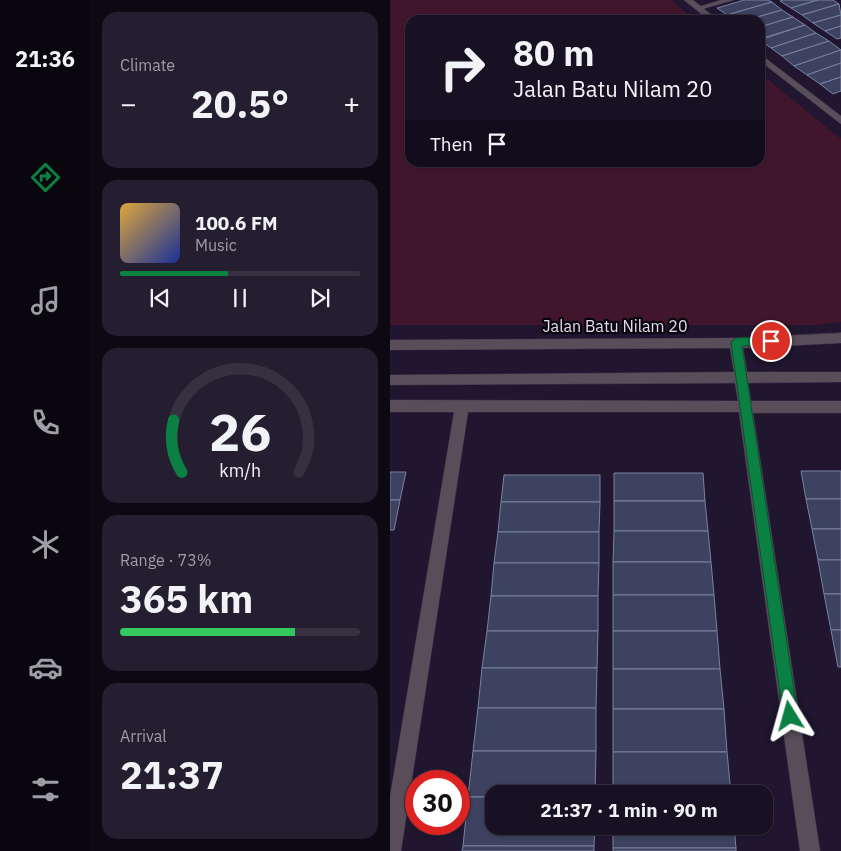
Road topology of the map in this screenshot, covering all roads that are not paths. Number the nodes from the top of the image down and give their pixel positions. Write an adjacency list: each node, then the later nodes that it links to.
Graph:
1 (688, 0): 3 (street)
2 (730, 0): 3 (street)
3 (699, 8): 4 (street)
4 (708, 15)
5 (765, 61): 6 (street)
6 (841, 122)
7 (841, 338): 8 (street, Jalan Batu Nilam 20)
8 (736, 342): 9 (street, Jalan Batu Nilam 20); 11 (street)
9 (390, 345)
10 (841, 377): 11 (street)
11 (741, 378): 12 (street); 15 (street)
12 (390, 380)
13 (390, 406): 14 (street)
14 (462, 406): 15 (street); 17 (street)
15 (746, 407): 16 (street); 18 (street)
16 (841, 407)
17 (391, 851)
18 (810, 851)

